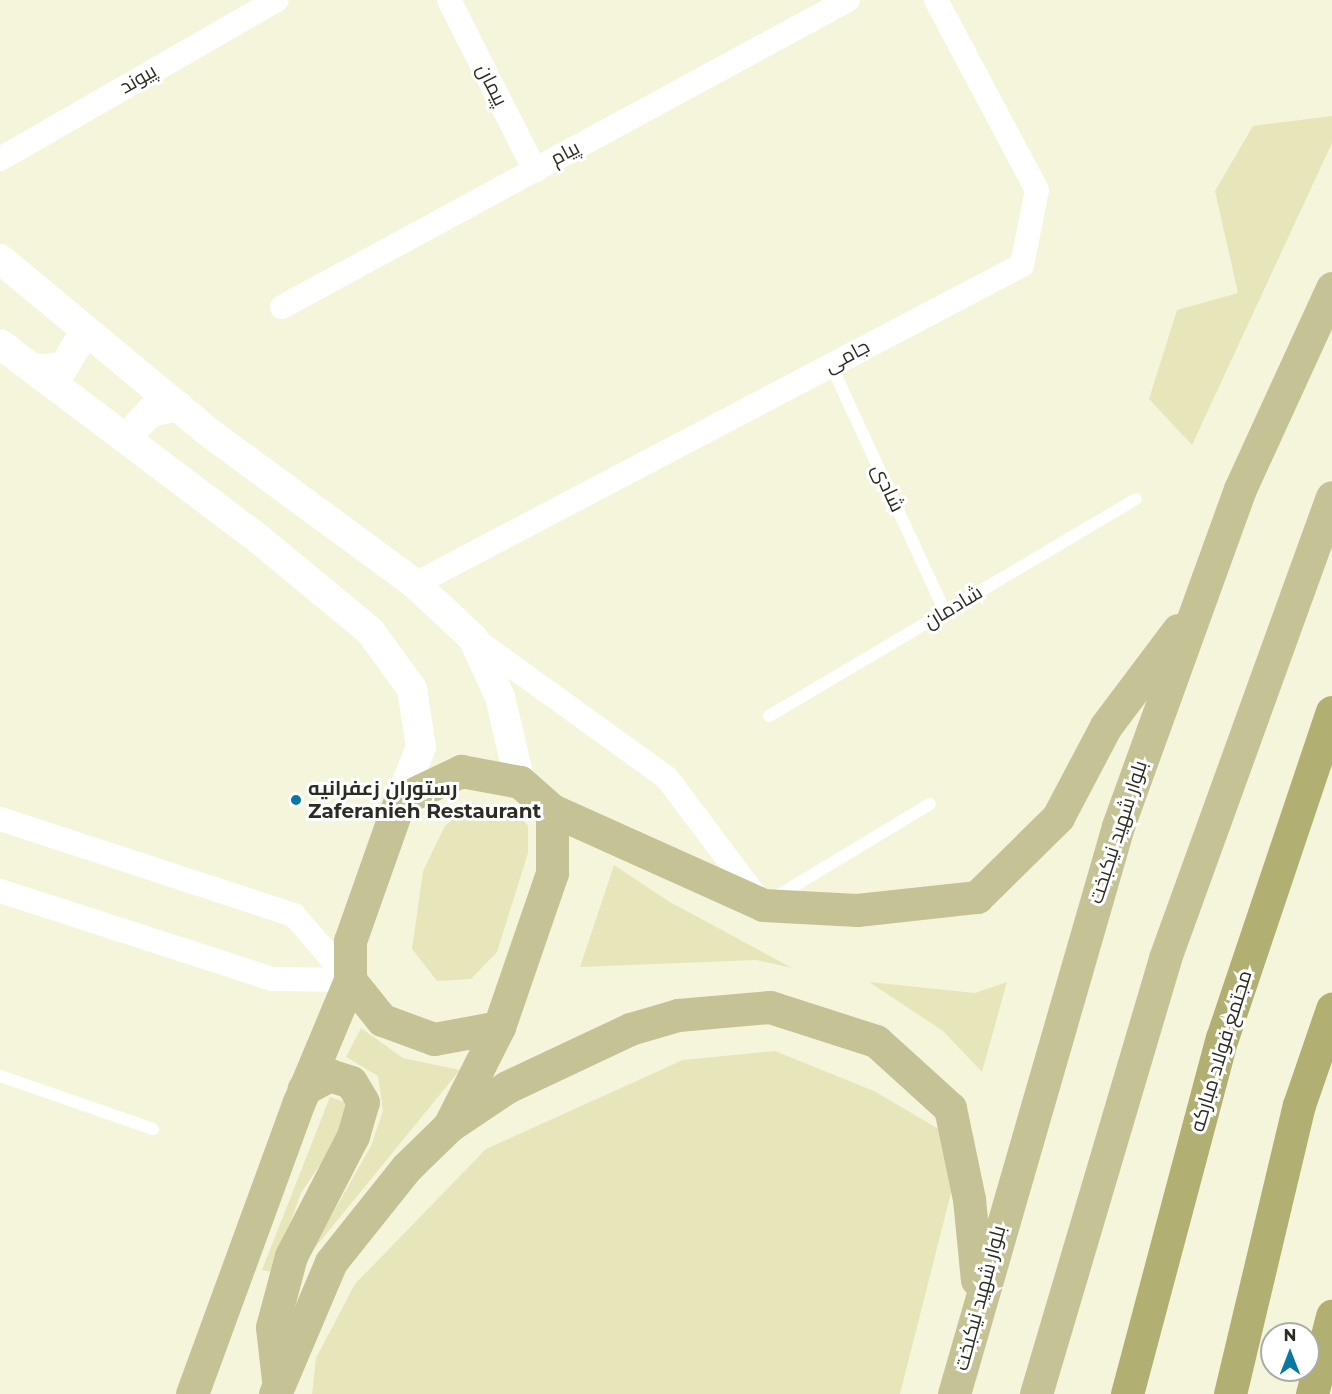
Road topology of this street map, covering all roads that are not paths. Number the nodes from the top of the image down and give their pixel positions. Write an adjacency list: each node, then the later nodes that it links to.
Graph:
1 (276, 0): 5 (street, پیوند)
2 (449, 0): 6 (street, پیمان)
3 (848, 0): 6 (street, پیام)
4 (936, 0): 12 (street, جامی)
5 (0, 159)
6 (535, 170): 9 (street, پیام)
7 (0, 259): 10 (street)
8 (1332, 288): 19 (main road, بلوار شهید نیکبخت)
9 (282, 307)
10 (86, 330): 13 (street); 14 (street)
11 (0, 344): 13 (street)
12 (831, 364): 18 (street, جامی); 20 (lane, شادی)
13 (33, 369): 15 (street)
14 (178, 406): 15 (street); 18 (street)
15 (126, 438): 25 (street)
16 (1332, 497): 43 (main road)
17 (1136, 499): 20 (lane, شادمان)
18 (415, 584): 21 (street)
19 (1199, 602): 30 (main road); 38 (main road, بلوار شهید نیکبخت)
20 (945, 612): 23 (lane, شادمان)
21 (473, 639): 24 (street); 30 (street)
22 (1332, 712): 44 (highway, مجتمع فولاد مبارکه)
23 (769, 716)
24 (520, 782): 25 (main road); 27 (main road)
25 (400, 800): 31 (main road)
26 (930, 804): 30 (lane)
27 (552, 810): 30 (main road); 33 (main road)
28 (0, 819): 31 (street)
29 (0, 891): 31 (street)
30 (763, 905)
31 (350, 980): 33 (main road); 35 (main road)
32 (1332, 1009): 45 (highway)
33 (499, 1027): 36 (main road)
34 (0, 1076): 37 (lane)
35 (304, 1089): 40 (main road); 41 (main road)
36 (449, 1125): 38 (main road); 40 (main road)
37 (153, 1129)
38 (979, 1300): 42 (main road, بلوار شهید نیکبخت)
39 (1332, 1316): 46 (highway)
40 (277, 1388)
41 (192, 1394)
42 (954, 1394)
43 (1036, 1394)
44 (1127, 1394)
45 (1230, 1394)
46 (1312, 1394)

